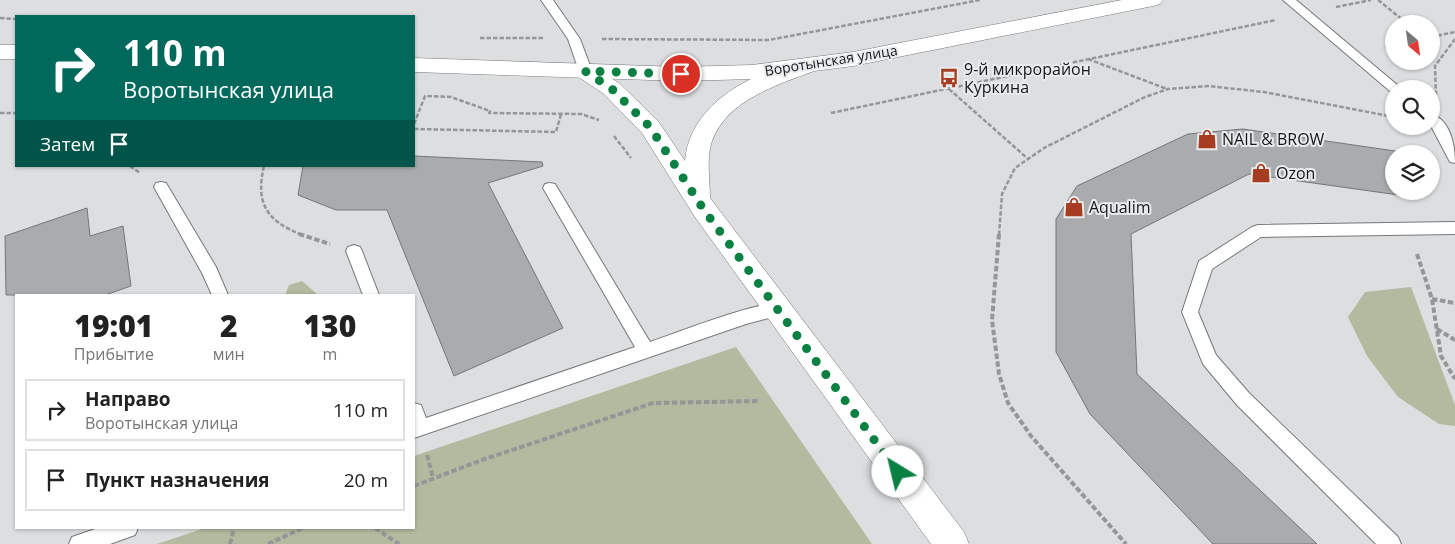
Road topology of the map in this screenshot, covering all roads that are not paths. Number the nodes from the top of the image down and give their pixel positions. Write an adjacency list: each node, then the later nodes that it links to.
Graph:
1 (548, 0): 8 (lane)
2 (1154, 0): 7 (street, Воротынская улица)
3 (1289, 0): 9 (lane)
4 (0, 52): 5 (street)
5 (15, 52)
6 (415, 65): 8 (street, Воротынская улица)
7 (806, 66): 8 (street, Воротынская улица); 14 (street)
8 (585, 71): 14 (street)
9 (1385, 80)
10 (1440, 131): 11 (lane)
11 (1455, 158)
12 (161, 187): 17 (lane)
13 (550, 188): 20 (lane)
14 (697, 198): 19 (street)
15 (1455, 228): 25 (lane)
16 (354, 251): 18 (lane)
17 (220, 294)
18 (371, 294)
19 (778, 308): 20 (lane); 24 (street)
20 (646, 351): 21 (lane)
21 (416, 423)
22 (125, 529): 23 (lane)
23 (79, 544)
24 (952, 544)
25 (1392, 544)

